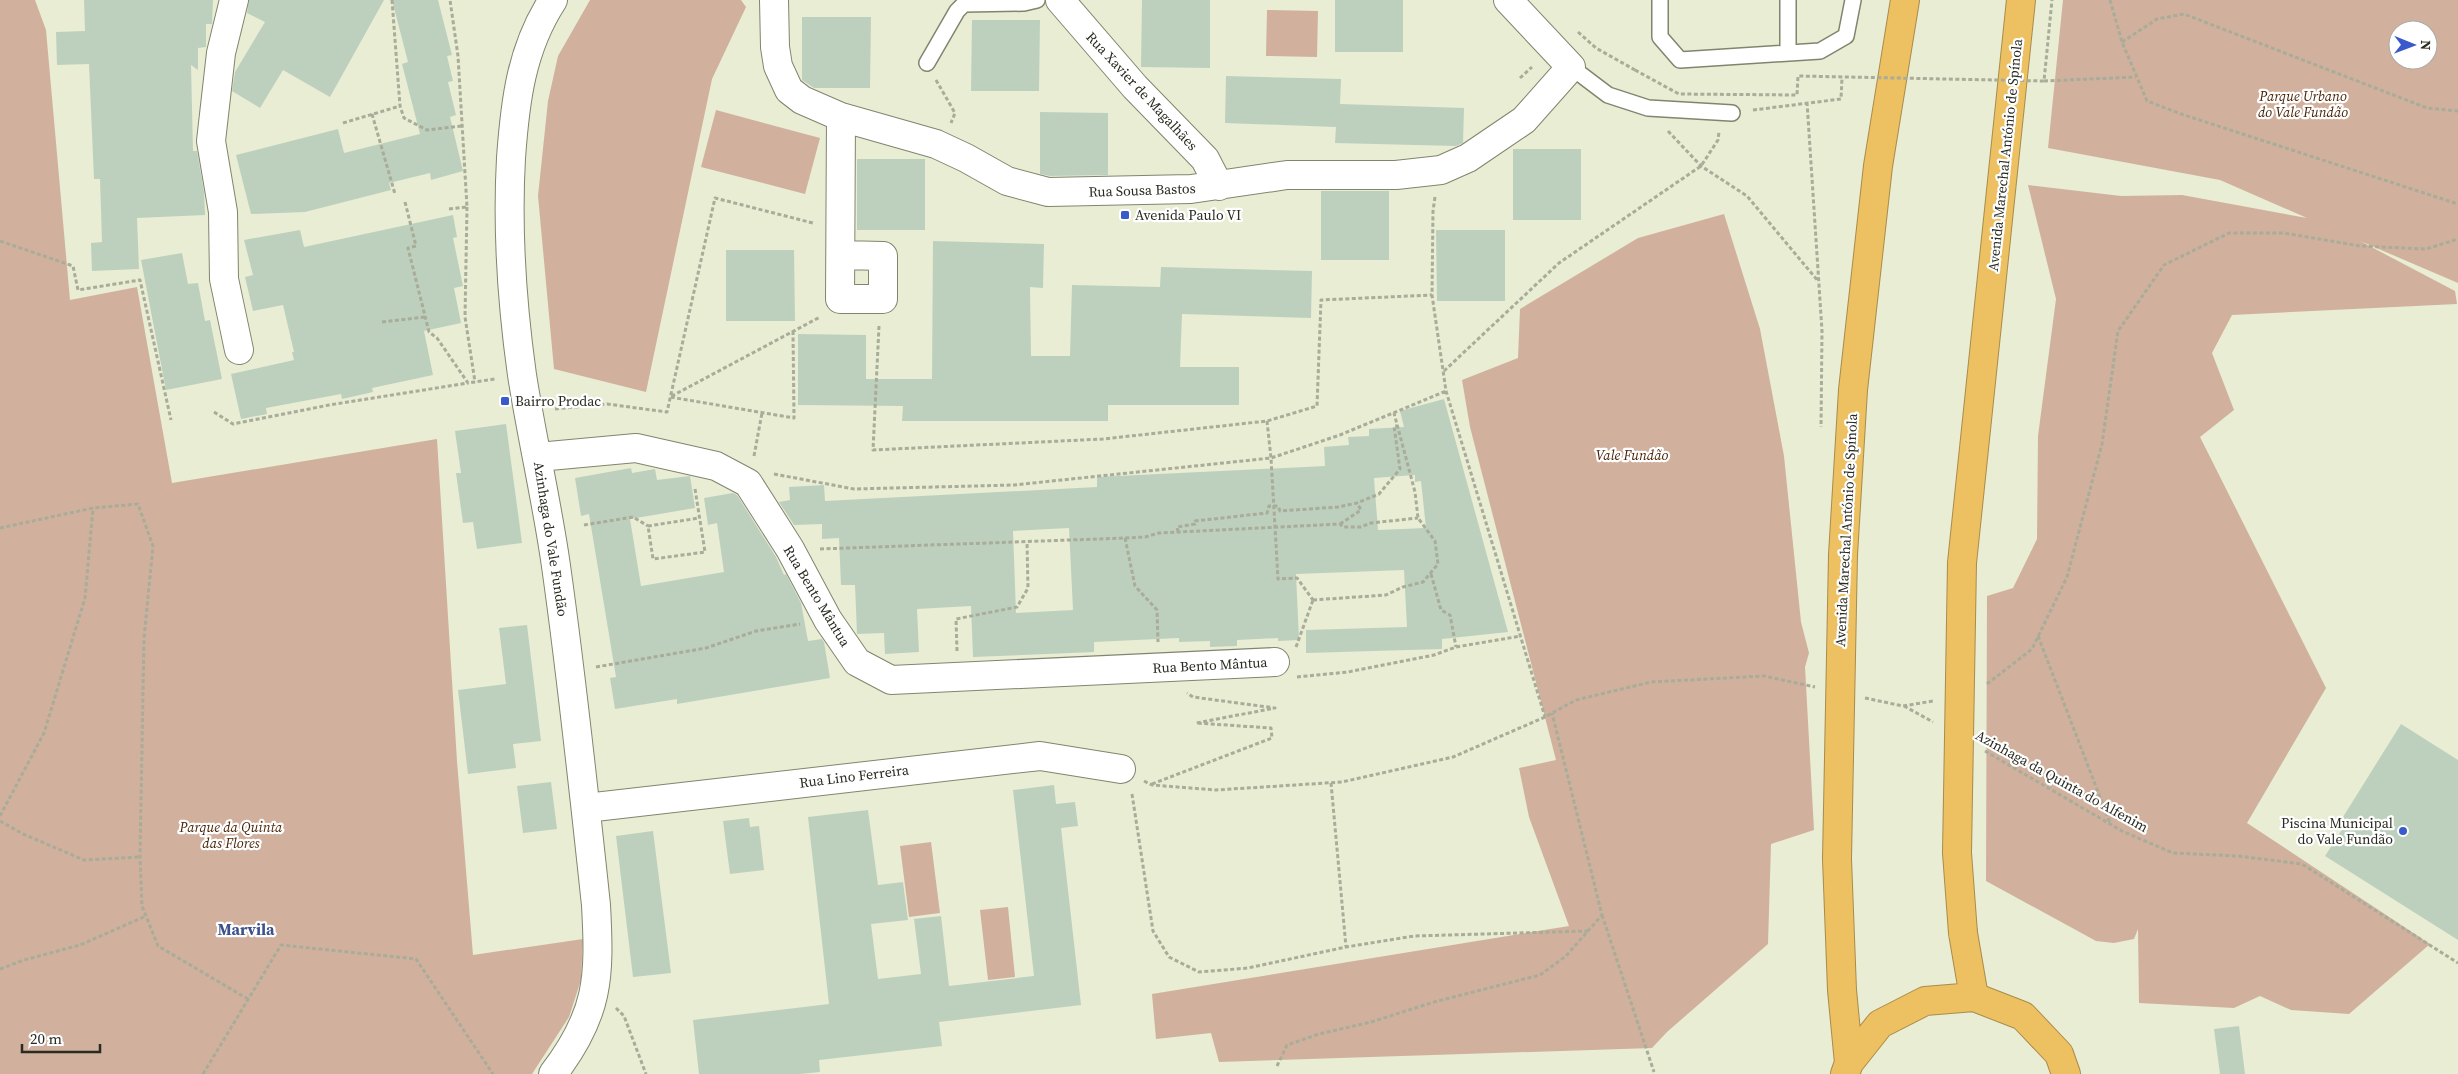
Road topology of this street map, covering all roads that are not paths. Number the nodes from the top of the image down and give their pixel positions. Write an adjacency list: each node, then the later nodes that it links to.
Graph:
1 (234, 0): 21 (street)
2 (553, 0): 22 (street, Azinhaga do Vale Fundão)
3 (774, 0): 18 (street, Rua Sousa Bastos)
4 (1037, 0): 15 (lane)
5 (1060, 0): 19 (street, Rua Xavier de Magalhães)
6 (1508, 0): 16 (street)
7 (1660, 0): 14 (lane)
8 (1788, 0): 14 (lane)
9 (1853, 0): 14 (lane)
10 (1900, 0): 13 (highway)
11 (1905, 0): 13 (highway, Avenida Marechal António de Spínola)
12 (2021, 0): 26 (highway, Avenida Marechal António de Spínola, bridge)
13 (1900, 34): 27 (highway, Avenida Marechal António de Spínola, bridge)
14 (1788, 52)
15 (927, 63)
16 (1571, 67): 17 (lane); 19 (street, Rua Sousa Bastos)
17 (1727, 112)
18 (841, 117): 19 (street, Rua Sousa Bastos); 20 (street)
19 (1219, 186)
20 (841, 242): 20 (street)
21 (239, 350)
22 (538, 457): 23 (street, Rua Bento Mântua); 25 (street, Azinhaga do Vale Fundão)
23 (1275, 662)
24 (1129, 773): 25 (street, Rua Lino Ferreira)
25 (586, 808): 28 (street, Azinhaga do Vale Fundão)
26 (1974, 997): 27 (highway); 29 (highway)
27 (1847, 1068)
28 (553, 1074)
29 (2066, 1074)

